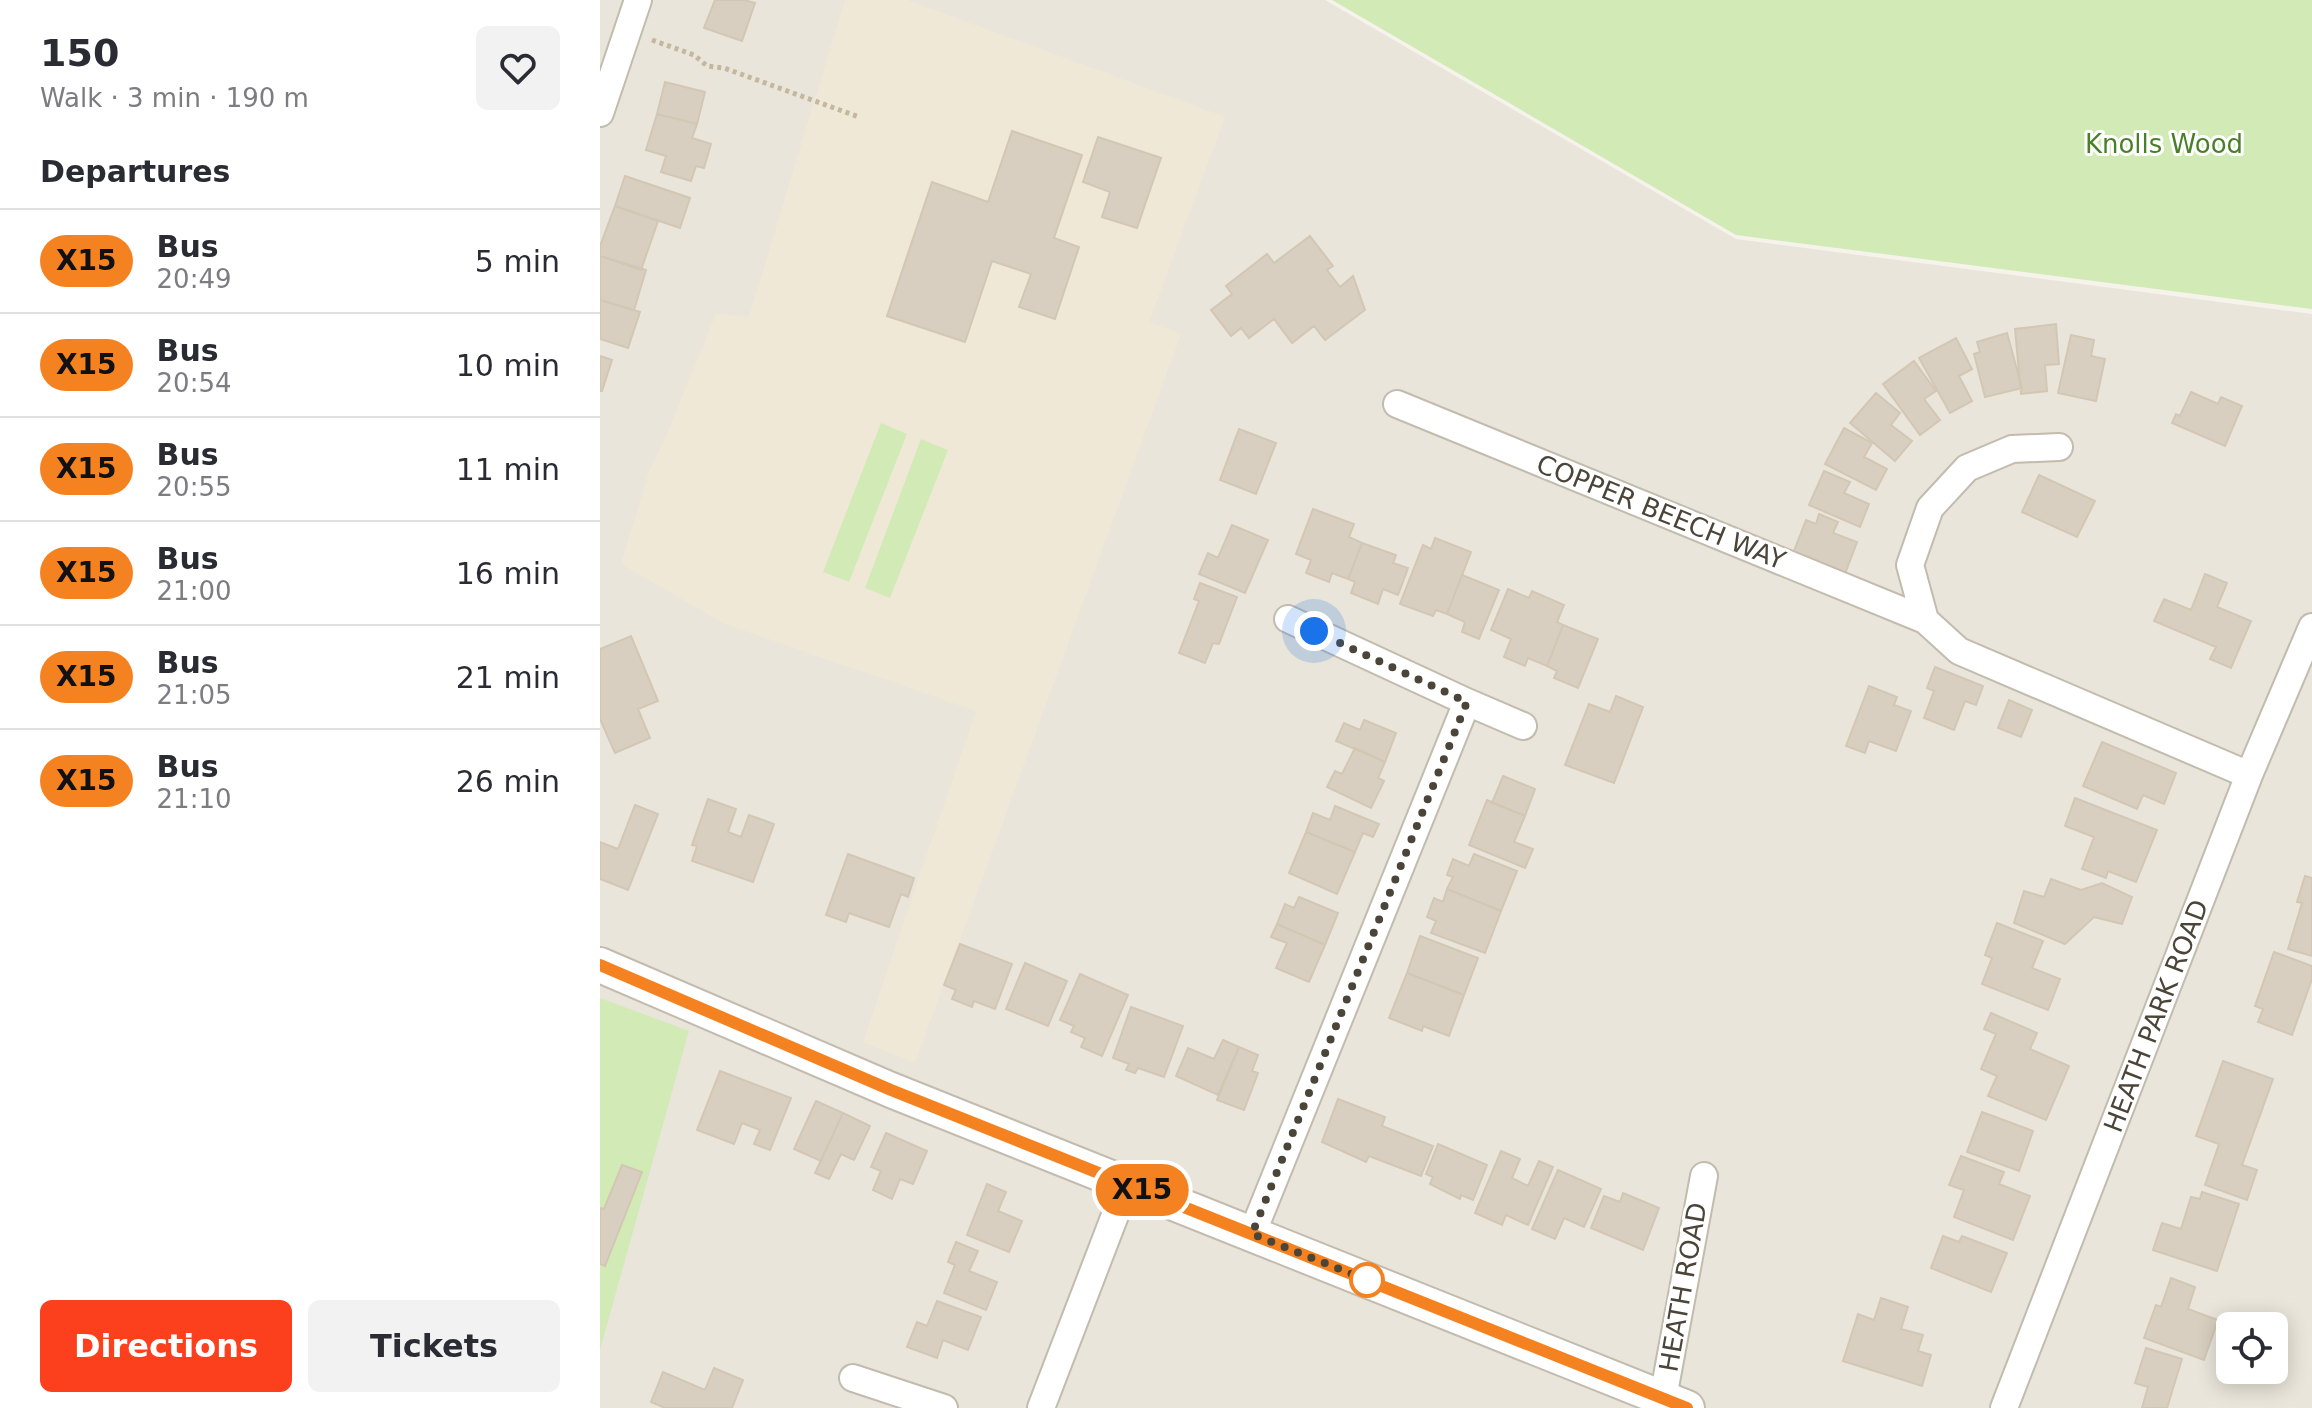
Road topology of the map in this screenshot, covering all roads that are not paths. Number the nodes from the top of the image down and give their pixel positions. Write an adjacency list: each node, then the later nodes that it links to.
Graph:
1 (638, 0): 2 (street)
2 (600, 113)
3 (1397, 404): 6 (street, COPPER BEECH WAY)
4 (2059, 447): 6 (street)
5 (1288, 619): 8 (street)
6 (1925, 620): 10 (street, COPPER BEECH WAY)
7 (2312, 627): 10 (street, HEATH PARK ROAD)
8 (1467, 702): 9 (street); 14 (street)
9 (1523, 726)
10 (2249, 775): 19 (street, HEATH PARK ROAD)
11 (600, 965): 13 (street, HEATH ROAD)
12 (1704, 1176): 16 (street, HEATH ROAD)
13 (1127, 1184): 14 (street, HEATH ROAD); 18 (street)
14 (1252, 1234): 16 (street, HEATH ROAD)
15 (853, 1378): 17 (street)
16 (1675, 1403)
17 (944, 1408)
18 (1041, 1408)
19 (2004, 1408)

